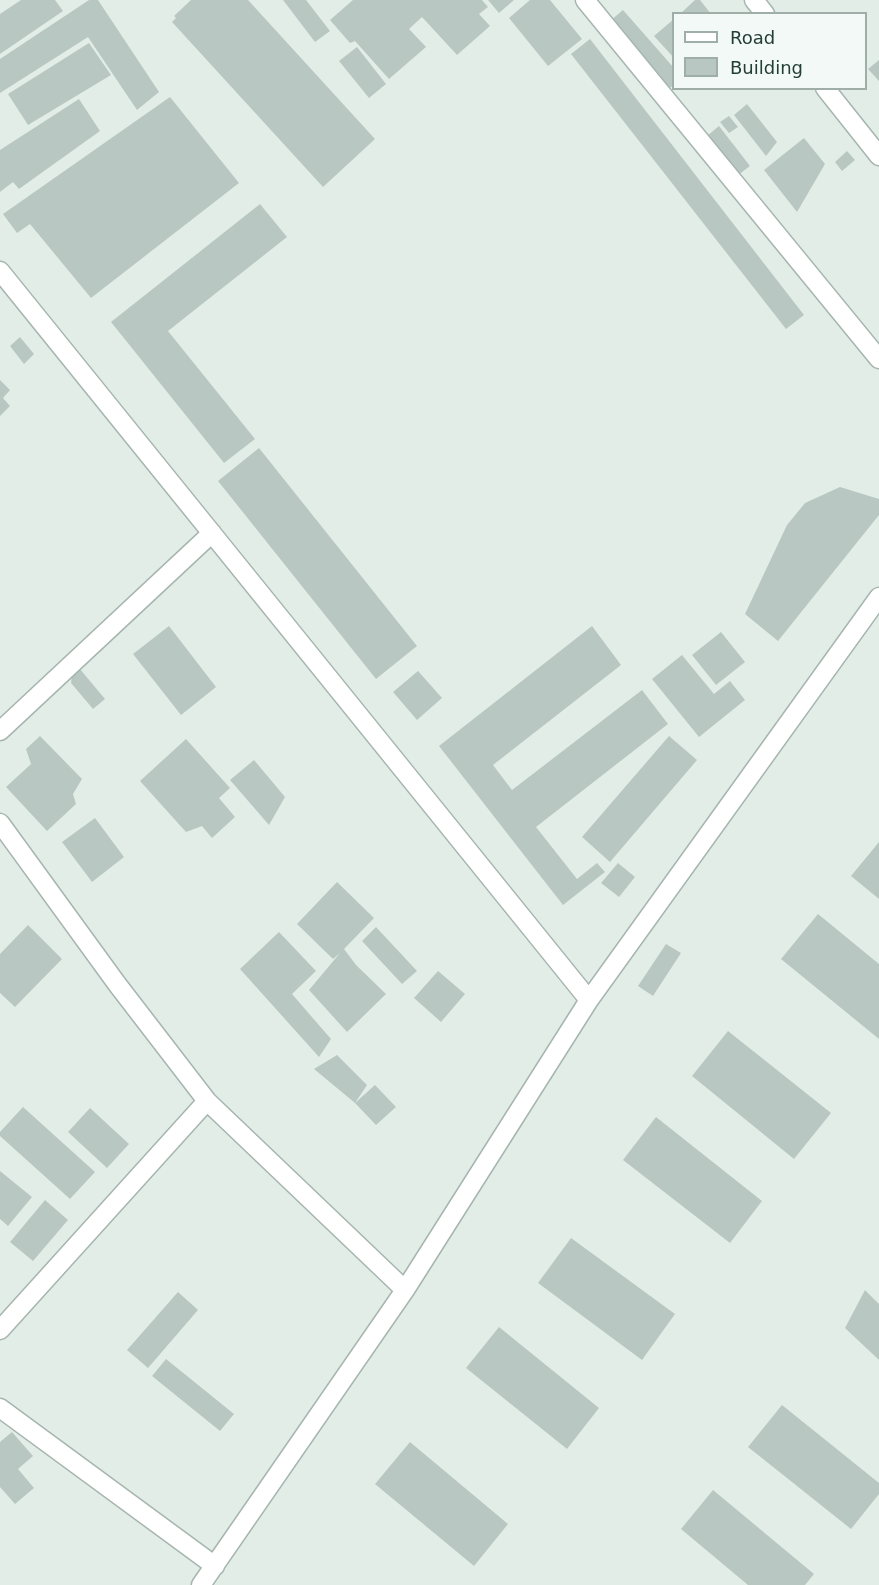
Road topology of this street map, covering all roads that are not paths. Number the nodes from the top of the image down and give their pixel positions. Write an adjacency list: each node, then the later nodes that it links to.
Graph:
1 (585, 0): 7 (street)
2 (754, 0): 3 (street)
3 (763, 12)
4 (827, 90): 5 (street)
5 (879, 156)
6 (0, 271): 8 (street)
7 (879, 359)
8 (212, 533): 10 (street); 12 (street)
9 (879, 597): 12 (street)
10 (0, 731)
11 (0, 823): 13 (street)
12 (589, 999): 14 (street)
13 (207, 1101): 14 (street); 15 (street)
14 (405, 1290): 17 (street)
15 (0, 1330)
16 (0, 1408): 17 (street)
17 (215, 1566): 18 (street)
18 (201, 1585)

